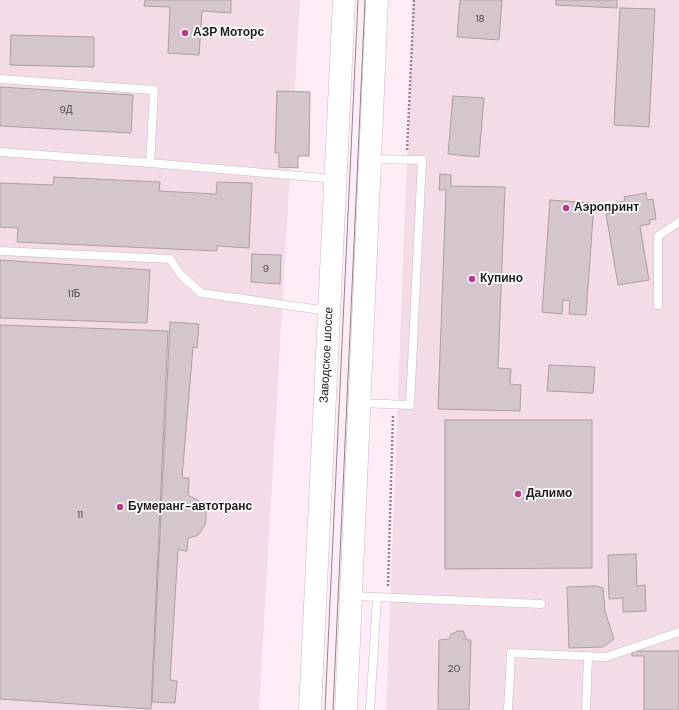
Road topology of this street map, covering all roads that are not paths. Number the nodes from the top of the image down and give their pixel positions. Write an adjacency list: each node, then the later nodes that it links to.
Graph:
1 (344, 0): 7 (main road, Заводское шоссе)
2 (377, 0): 5 (main road)
3 (0, 79): 6 (lane)
4 (0, 152): 6 (lane)
5 (370, 159): 12 (main road); 12 (lane)
6 (150, 162): 7 (lane)
7 (336, 179): 11 (main road, Заводское шоссе)
8 (679, 222): 10 (lane)
9 (0, 251): 11 (lane)
10 (658, 305)
11 (329, 311): 18 (main road, Заводское шоссе)
12 (360, 403): 13 (main road)
13 (351, 596): 14 (lane); 19 (main road)
14 (376, 598): 15 (lane); 20 (lane)
15 (541, 604)
16 (679, 632): 17 (lane)
17 (588, 656): 21 (lane); 22 (lane)
18 (310, 710)
19 (346, 710)
20 (370, 710)
21 (508, 710)
22 (586, 710)

